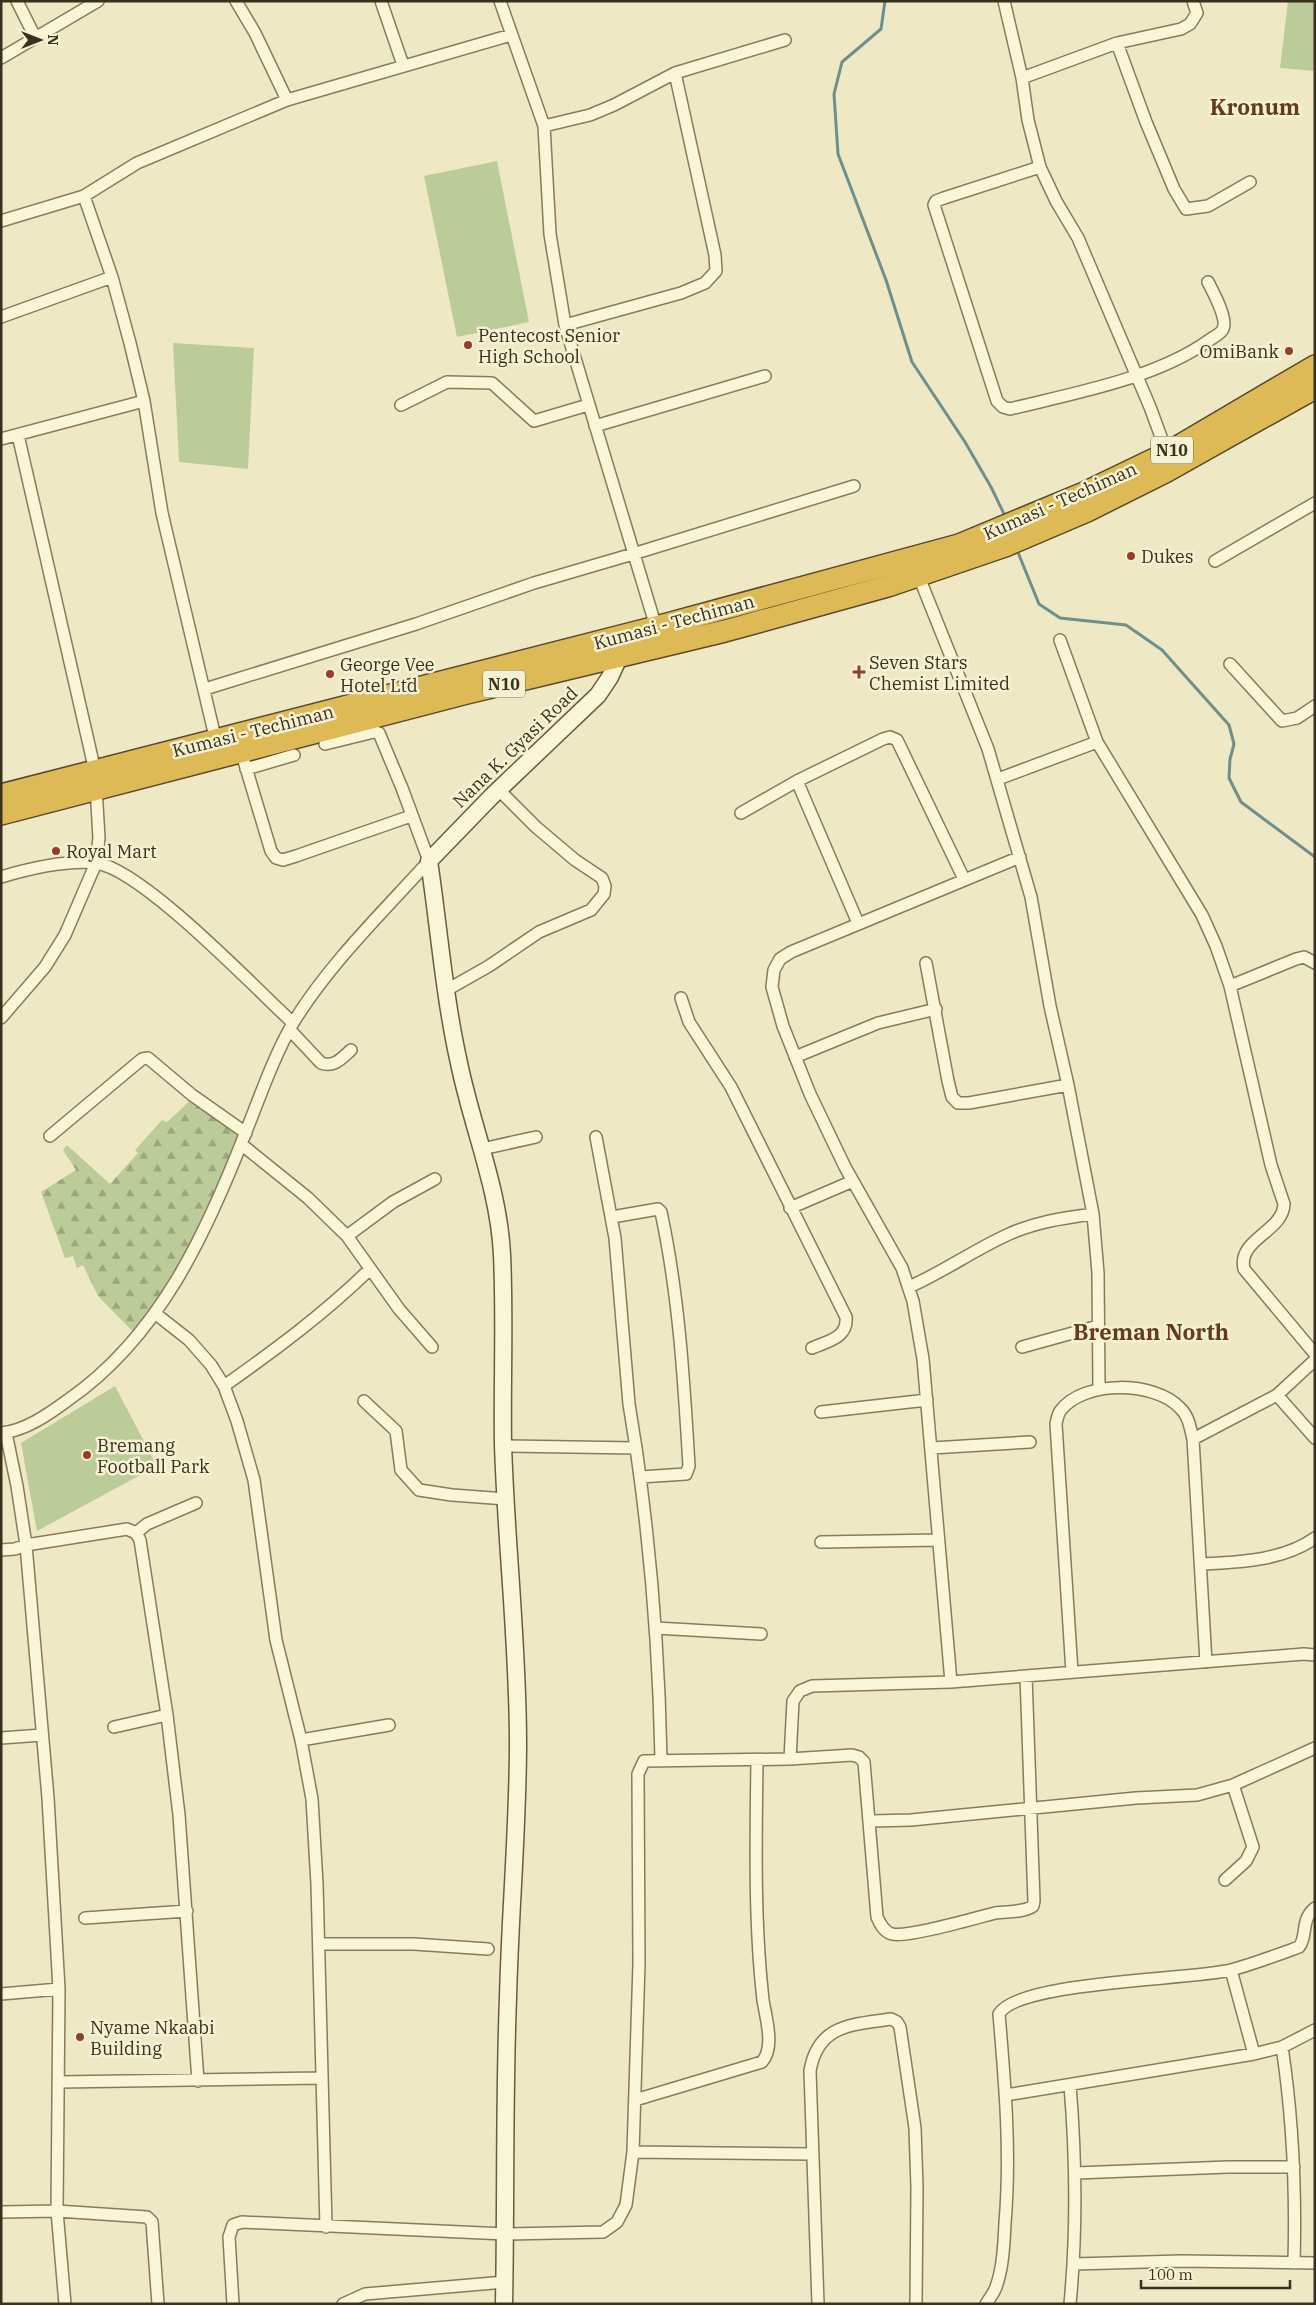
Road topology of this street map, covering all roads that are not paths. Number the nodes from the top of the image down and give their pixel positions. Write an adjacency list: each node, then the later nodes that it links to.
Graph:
1 (17, 1): 9 (street)
2 (98, 1): 9 (street)
3 (236, 1): 16 (street)
4 (380, 1): 13 (street)
5 (500, 1): 8 (street)
6 (1004, 1): 15 (street)
7 (1194, 1): 11 (street)
8 (511, 35): 13 (street); 17 (street)
9 (35, 37): 12 (street)
10 (785, 40): 14 (street)
11 (1117, 43): 15 (street); 19 (street)
12 (1, 58)
13 (404, 65): 16 (street)
14 (675, 73): 17 (street); 25 (street)
15 (1022, 78): 18 (street)
16 (287, 100): 20 (street)
17 (544, 126): 25 (street)
18 (1040, 167): 27 (street); 27 (street)
19 (1250, 182)
20 (84, 196): 21 (street); 22 (street)
21 (1, 221)
22 (112, 277): 24 (street); 30 (street)
23 (1208, 282): 27 (street)
24 (1, 317)
25 (564, 325): 32 (street)
26 (1315, 366): 36 (highway, Kumasi - Techiman / N10)
27 (1136, 375): 36 (street)
28 (765, 376): 33 (street)
29 (1315, 388): 39 (highway, N10)
30 (144, 401): 34 (street); 47 (street)
31 (401, 405): 32 (street)
32 (588, 405): 33 (street)
33 (595, 426): 40 (street)
34 (18, 435): 35 (street); 55 (street)
35 (1, 439)
36 (1167, 453): 39 (highway, Kumasi - Techiman / N10)
37 (854, 486): 40 (street)
38 (1315, 503): 41 (street)
39 (1023, 529): 42 (highway, N10)
40 (633, 554): 43 (street); 47 (street)
41 (1215, 561)
42 (916, 567): 43 (highway, Kumasi - Techiman / N10); 45 (highway, N10); 54 (street)
43 (656, 627): 49 (highway, Kumasi - Techiman / N10)
44 (1060, 640): 50 (street)
45 (620, 655): 53 (highway, N10); 57 (street, Nana K. Gyasi Road)
46 (1230, 664): 48 (street)
47 (205, 690): 49 (street)
48 (1315, 706)
49 (216, 741): 55 (highway, Kumasi - Techiman / N10)
50 (1097, 742): 54 (street); 70 (street)
51 (325, 744): 61 (street)
52 (294, 756): 53 (street)
53 (244, 760): 55 (highway, N10); 61 (street)
54 (998, 779): 62 (street)
55 (96, 780): 58 (highway, Kumasi - Techiman / N10); 60 (highway, N10); 64 (street)
56 (797, 781): 59 (street); 66 (street); 67 (street)
57 (499, 790): 63 (street, Nana K. Gyasi Road); 71 (street)
58 (1, 795)
59 (741, 813)
60 (1, 814)
61 (411, 816): 63 (street)
62 (1020, 857): 66 (street); 78 (street)
63 (428, 861): 71 (street); 75 (street)
64 (96, 863): 65 (street); 74 (street); 75 (street)
65 (1, 877)
66 (964, 879): 67 (street)
67 (858, 923): 77 (street)
68 (926, 963): 73 (street)
69 (1315, 963): 70 (street)
70 (1230, 986): 98 (street)
71 (445, 991): 84 (street)
72 (680, 998): 87 (street)
73 (936, 1009): 77 (street); 78 (street)
74 (1, 1018)
75 (292, 1027): 76 (street); 79 (street)
76 (351, 1050)
77 (795, 1057): 86 (street)
78 (1068, 1085): 88 (street)
79 (246, 1133): 80 (street); 83 (street)
80 (50, 1136)
81 (596, 1137): 89 (street)
82 (536, 1138): 84 (street)
83 (241, 1144): 90 (street); 93 (street)
84 (482, 1149): 110 (street)
85 (435, 1179): 90 (street)
86 (853, 1181): 87 (street); 92 (street)
87 (790, 1208): 97 (street)
88 (1093, 1214): 92 (street); 94 (street)
89 (612, 1217): 111 (street); 113 (street)
90 (347, 1236): 91 (street)
91 (370, 1269): 95 (street); 100 (street)
92 (909, 1287): 103 (street)
93 (156, 1314): 100 (street); 106 (street)
94 (1098, 1326): 96 (street); 101 (street)
95 (432, 1347)
96 (1022, 1347)
97 (812, 1348)
98 (1315, 1354)
99 (1315, 1360): 102 (street)
100 (224, 1386): 135 (street)
101 (1099, 1389): 108 (street); 127 (street)
102 (1278, 1395): 107 (street); 108 (street)
103 (927, 1400): 105 (street); 112 (street)
104 (364, 1401): 114 (street)
105 (821, 1412)
106 (3, 1433): 120 (street)
107 (1315, 1438)
108 (1193, 1439): 122 (street)
109 (1030, 1442): 112 (street)
110 (503, 1446): 111 (street); 114 (street)
111 (636, 1448): 113 (street)
112 (932, 1448): 118 (street)
113 (640, 1476): 123 (street)
114 (506, 1499): 168 (street)
115 (196, 1503): 116 (street)
116 (136, 1533): 120 (street); 130 (street)
117 (1315, 1538): 122 (street)
118 (939, 1540): 119 (street); 129 (street)
119 (821, 1542)
120 (26, 1545): 121 (street); 133 (street)
121 (1, 1550)
122 (1201, 1564): 126 (street)
123 (656, 1628): 124 (street); 137 (street)
124 (761, 1634)
125 (1315, 1655): 126 (street)
126 (1206, 1662): 127 (street)
127 (1072, 1672): 128 (street)
128 (1026, 1676): 129 (street); 141 (street)
129 (951, 1682): 138 (street)
130 (167, 1715): 132 (street); 145 (street)
131 (389, 1725): 135 (street)
132 (114, 1727)
133 (42, 1735): 134 (street); 150 (street)
134 (1, 1738)
135 (300, 1740): 147 (street)
136 (1315, 1748): 140 (street)
137 (661, 1759): 139 (street); 160 (street)
138 (790, 1759): 139 (street); 142 (street)
139 (757, 1760): 160 (street)
140 (1233, 1785): 141 (street); 143 (street)
141 (1030, 1808): 142 (street); 142 (street)
142 (871, 1821)
143 (1224, 1880)
144 (1315, 1908): 149 (street)
145 (187, 1911): 146 (street); 157 (street)
146 (85, 1918)
147 (319, 1944): 148 (street); 155 (street)
148 (488, 1949)
149 (1231, 1970): 154 (street); 159 (street)
150 (59, 1989): 151 (street); 156 (street)
151 (1, 1994)
152 (1315, 2030): 153 (street)
153 (1282, 2047): 154 (street); 163 (street)
154 (1254, 2054): 158 (street)
155 (322, 2078): 157 (street); 167 (street)
156 (60, 2082): 157 (street); 165 (street)
157 (198, 2082)
158 (1070, 2085): 159 (street); 164 (street)
159 (1006, 2095): 181 (street)
160 (635, 2100): 161 (street)
161 (633, 2152): 162 (street); 168 (street)
162 (813, 2154): 179 (street); 180 (street)
163 (1294, 2167): 164 (street); 169 (street)
164 (1076, 2173): 171 (street)
165 (57, 2211): 166 (street); 174 (street); 175 (street)
166 (1, 2212)
167 (326, 2227): 168 (street); 176 (street)
168 (505, 2234): 172 (street)
169 (1294, 2263): 170 (street); 171 (street)
170 (1315, 2263)
171 (1074, 2264): 182 (street)
172 (505, 2282): 173 (street); 178 (street)
173 (365, 2299): 177 (street)
174 (65, 2304)
175 (158, 2304)
176 (234, 2304)
177 (343, 2304)
178 (504, 2304)
179 (818, 2304)
180 (916, 2304)
181 (986, 2304)
182 (1070, 2304)

